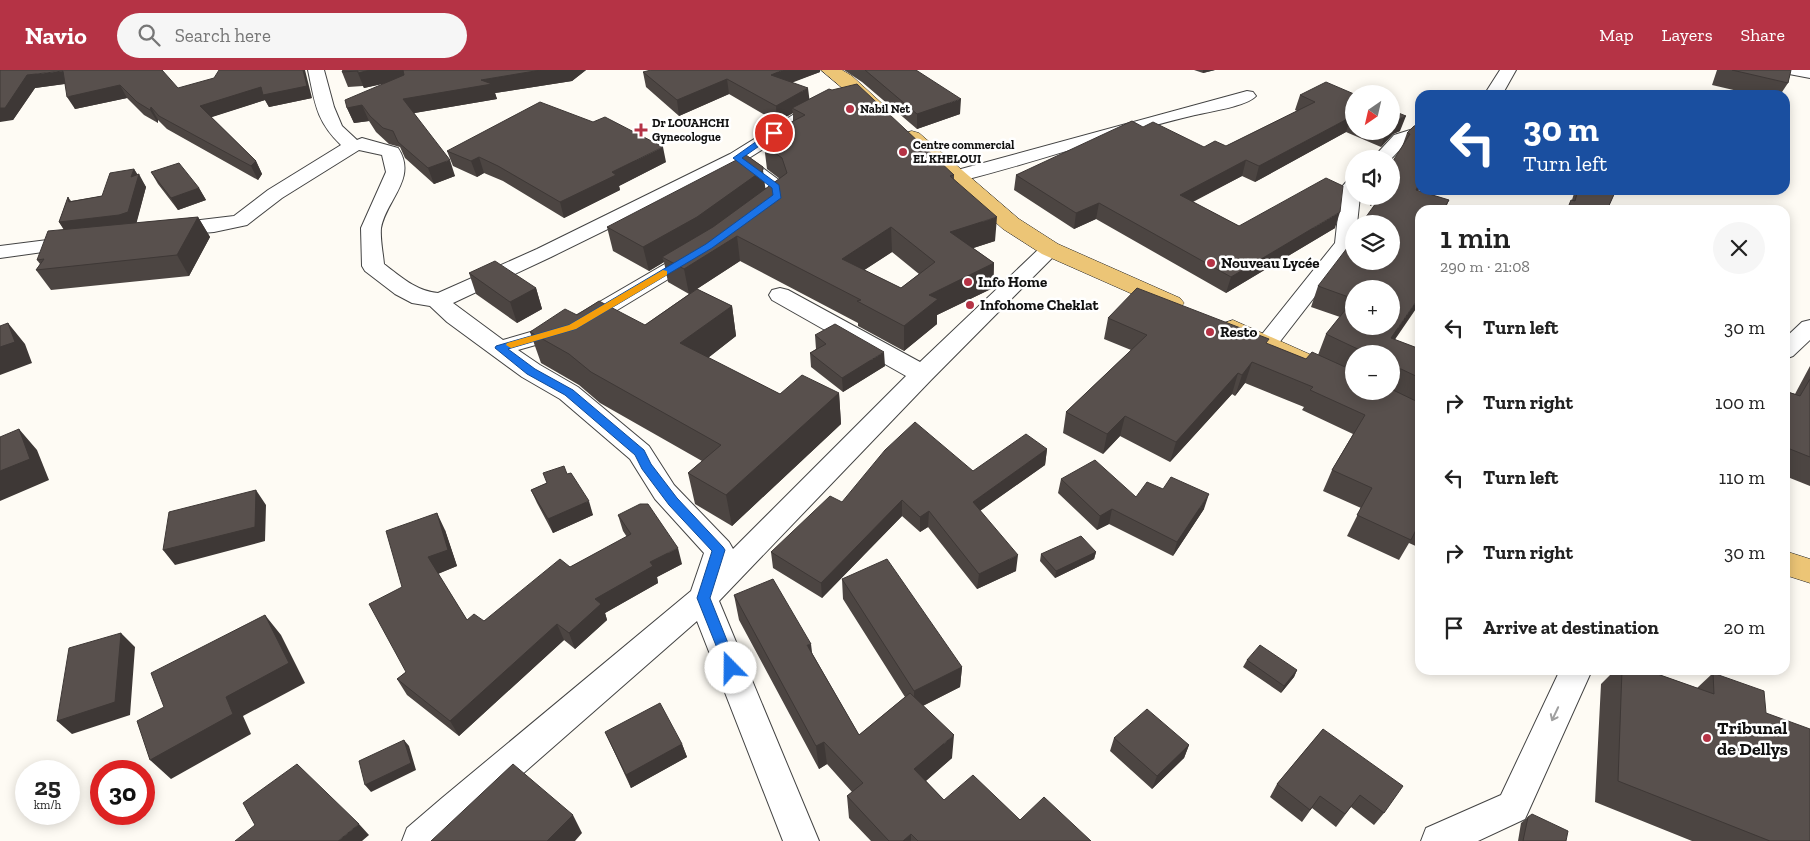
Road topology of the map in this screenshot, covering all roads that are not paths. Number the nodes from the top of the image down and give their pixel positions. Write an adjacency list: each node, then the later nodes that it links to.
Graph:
1 (316, 70): 10 (street)
2 (830, 70): 8 (main road)
3 (1508, 70): 6 (street)
4 (1795, 70): 5 (street)
5 (1810, 73)
6 (1496, 90)
7 (1247, 96): 13 (street)
8 (839, 97): 12 (street); 13 (main road)
9 (1415, 134): 11 (street)
10 (353, 146): 16 (street); 22 (street)
11 (1390, 150)
12 (737, 158): 15 (street); 22 (street)
13 (957, 176): 19 (main road)
14 (1349, 205): 24 (street)
15 (747, 218)
16 (145, 233)
17 (100, 239): 20 (street)
18 (716, 241): 26 (street)
19 (1050, 249): 24 (main road); 27 (street)
20 (0, 252)
21 (780, 295): 27 (street)
22 (437, 300): 26 (street)
23 (1810, 327): 25 (street)
24 (1267, 343): 28 (main road)
25 (1790, 346)
26 (500, 348): 31 (street)
27 (922, 374): 31 (street)
28 (1345, 380)
29 (1790, 565): 30 (main road)
30 (1810, 571)
31 (704, 598): 34 (street); 35 (street)
32 (1574, 675): 33 (street, one-way to 33)
33 (1448, 840)
34 (420, 841)
35 (801, 841)

